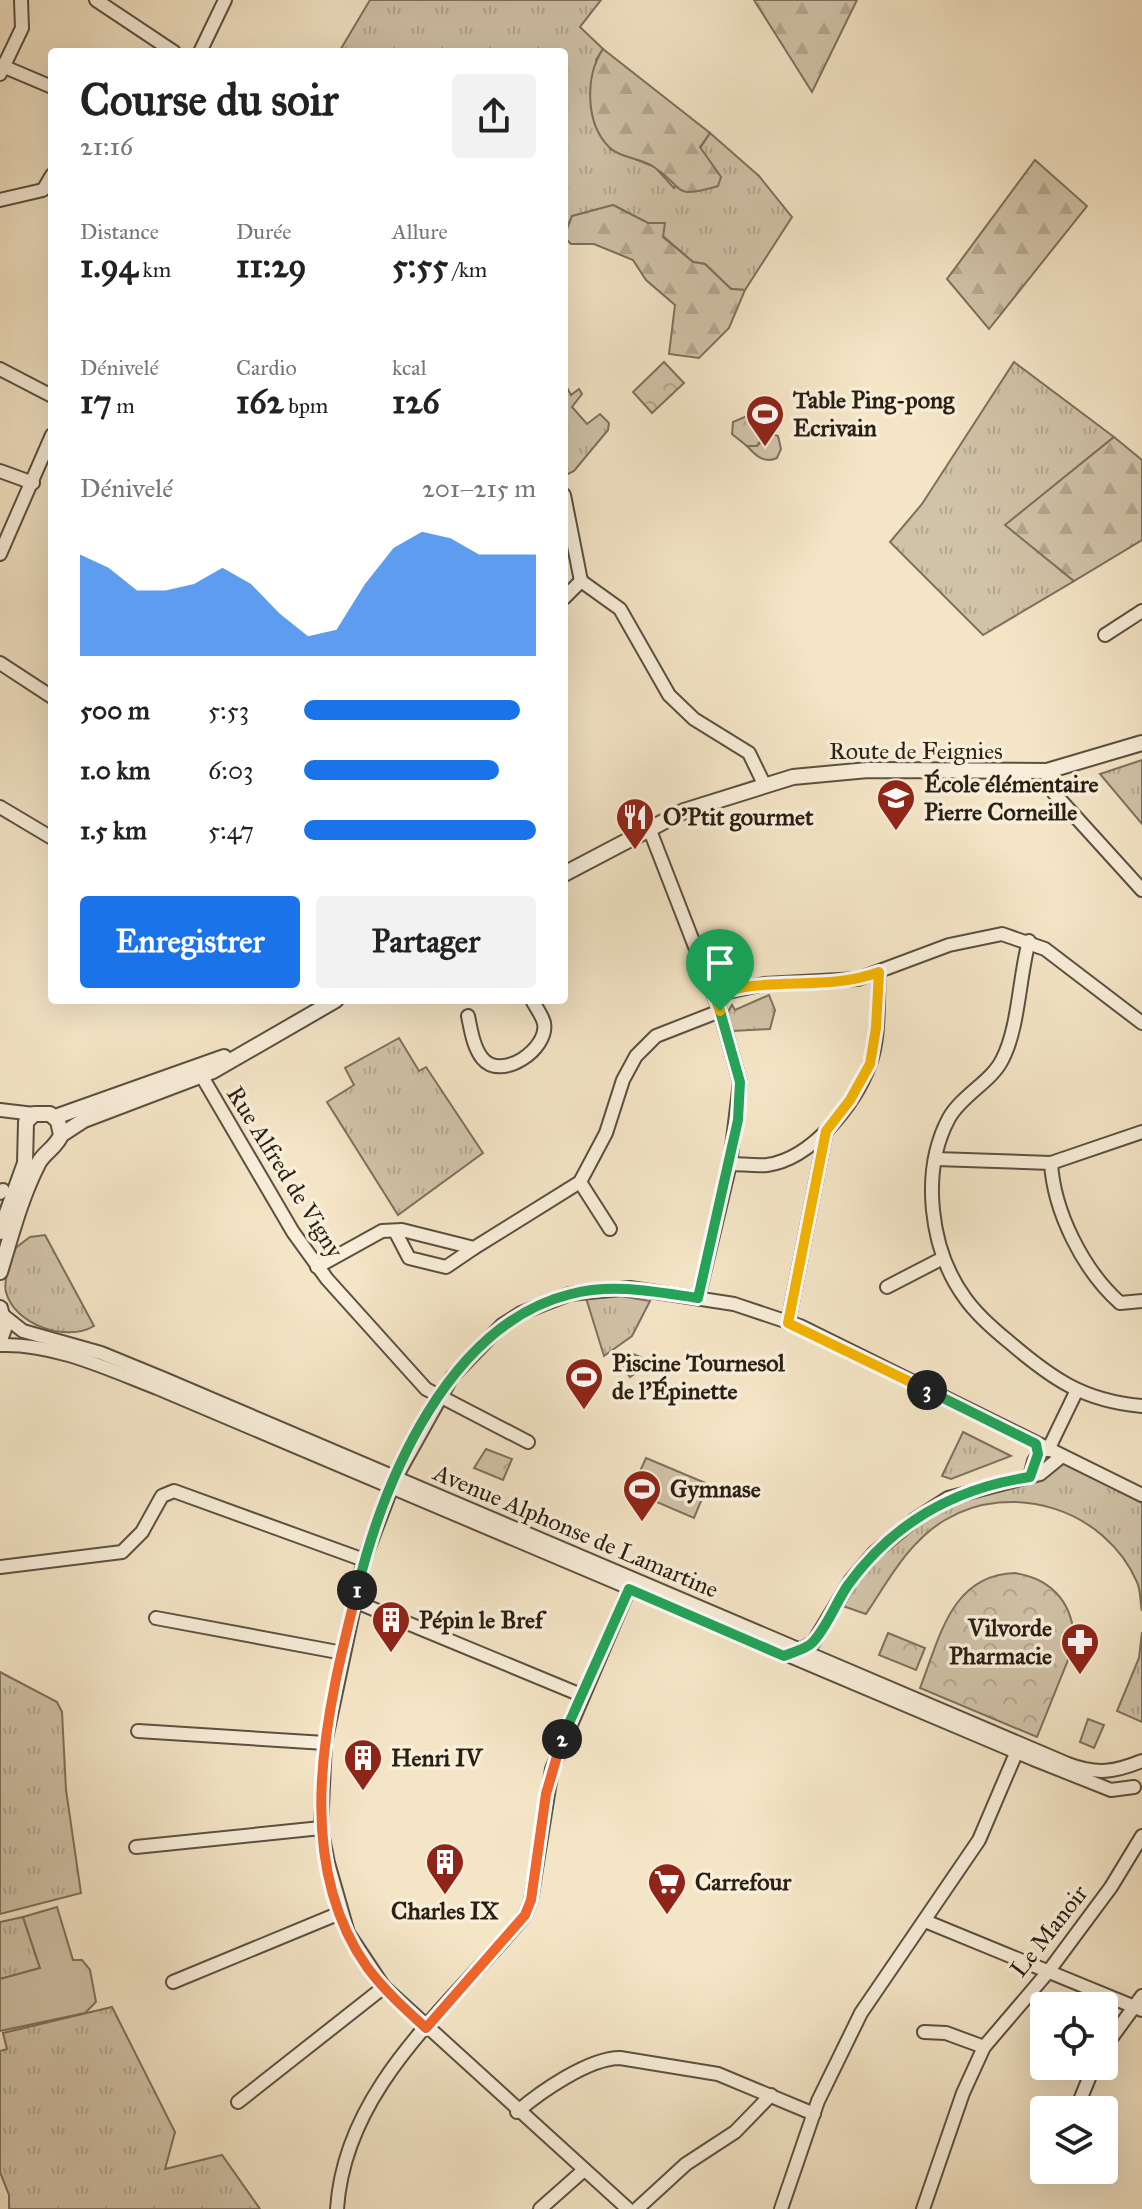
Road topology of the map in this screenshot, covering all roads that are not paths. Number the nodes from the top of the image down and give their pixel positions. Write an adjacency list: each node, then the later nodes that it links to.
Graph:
1 (21, 0): 6 (street)
2 (96, 0): 4 (street)
3 (225, 0): 5 (street)
4 (168, 48)
5 (202, 48)
6 (1, 68): 7 (street)
7 (48, 86)
8 (48, 182): 9 (street)
9 (0, 200)
10 (0, 369): 11 (street)
11 (48, 394)
12 (48, 445): 14 (street)
13 (0, 471): 14 (street)
14 (33, 483): 16 (street)
15 (568, 515): 17 (street)
16 (0, 554)
17 (581, 581): 18 (street); 25 (street)
18 (568, 594)
19 (1142, 611): 20 (street)
20 (1105, 635)
21 (0, 663): 22 (street)
22 (48, 694)
23 (1142, 743): 24 (street, Route de Feignies)
24 (1047, 771): 25 (street, Route de Feignies); 30 (street)
25 (765, 786): 27 (street, Route de Feignies)
26 (0, 807): 28 (street)
27 (649, 828): 29 (street, Route de Feignies); 33 (street)
28 (48, 836)
29 (568, 872)
30 (1142, 890)
31 (1029, 941): 32 (street); 38 (street); 48 (street)
32 (879, 972): 33 (street); 43 (street)
33 (714, 995): 36 (street)
34 (326, 1004): 39 (street)
35 (534, 1004): 37 (street)
36 (720, 1011): 50 (street); 51 (street)
37 (468, 1016)
38 (1142, 1023)
39 (199, 1072): 42 (street); 46 (street); 57 (street, Rue Alfred de Vigny)
40 (0, 1112): 41 (street); 45 (street)
41 (34, 1114): 42 (street); 45 (street)
42 (55, 1117): 46 (street)
43 (826, 1131): 50 (street); 63 (street)
44 (1142, 1132): 49 (street)
45 (25, 1134): 47 (street); 54 (street)
46 (61, 1135): 47 (street)
47 (46, 1150): 58 (street)
48 (936, 1159): 49 (street); 56 (street)
49 (1051, 1163): 61 (street)
50 (730, 1164): 60 (street)
51 (580, 1182): 52 (street); 55 (street)
52 (610, 1229)
53 (395, 1231): 55 (street); 55 (street); 57 (street)
54 (0, 1232)
55 (474, 1248)
56 (943, 1258): 59 (street); 65 (street)
57 (317, 1267): 66 (street, Rue Alfred de Vigny)
58 (0, 1272)
59 (887, 1287)
60 (698, 1298): 63 (street); 66 (street)
61 (1142, 1301)
62 (2, 1312): 64 (street); 71 (street, Avenue Alphonse de Lamartine)
63 (788, 1323): 69 (street)
64 (0, 1343): 71 (street, Avenue Alphonse de Lamartine)
65 (1076, 1392): 67 (street); 69 (street)
66 (437, 1398): 68 (street, Rue Alfred de Vigny); 71 (street)
67 (1142, 1406)
68 (528, 1442)
69 (1047, 1451): 70 (street); 70 (street); 72 (street)
70 (1030, 1477): 78 (street)
71 (393, 1485): 73 (street); 75 (street, Avenue Alphonse de Lamartine)
72 (1142, 1495)
73 (364, 1560): 74 (street); 76 (street)
74 (0, 1567)
75 (631, 1584): 78 (street, Avenue Alphonse de Lamartine); 80 (street, Avenue Alphonse de Lamartine); 81 (street)
76 (354, 1601): 79 (street); 81 (street)
77 (156, 1618): 79 (street)
78 (799, 1650): 80 (street); 85 (street, Avenue Alphonse de Lamartine)
79 (343, 1653): 83 (street)
80 (784, 1656): 86 (street, Avenue Alphonse de Lamartine)
81 (581, 1695): 96 (street)
82 (138, 1731): 83 (street)
83 (325, 1743): 87 (street)
84 (1014, 1758): 91 (street)
85 (1139, 1762): 86 (street)
86 (1138, 1789)
87 (321, 1828): 89 (street); 90 (street)
88 (1142, 1836): 92 (street, Le Manoir)
89 (136, 1847)
90 (340, 1913): 93 (street); 94 (street)
91 (925, 1921): 92 (street); 103 (street)
92 (1048, 1972): 95 (street); 99 (street, Le Manoir)
93 (173, 1982)
94 (384, 1987): 96 (street); 101 (street)
95 (1139, 2004): 97 (street)
96 (426, 2028): 102 (street); 105 (street)
97 (1118, 2030)
98 (924, 2032): 99 (street)
99 (984, 2047): 110 (street, Le Manoir)
100 (771, 2095): 102 (street); 103 (street); 108 (street)
101 (238, 2102)
102 (517, 2112): 104 (street)
103 (814, 2114): 109 (street)
104 (584, 2170): 106 (street); 107 (street)
105 (337, 2209)
106 (540, 2209)
107 (628, 2209)
108 (637, 2209)
109 (781, 2209)
110 (923, 2209)

